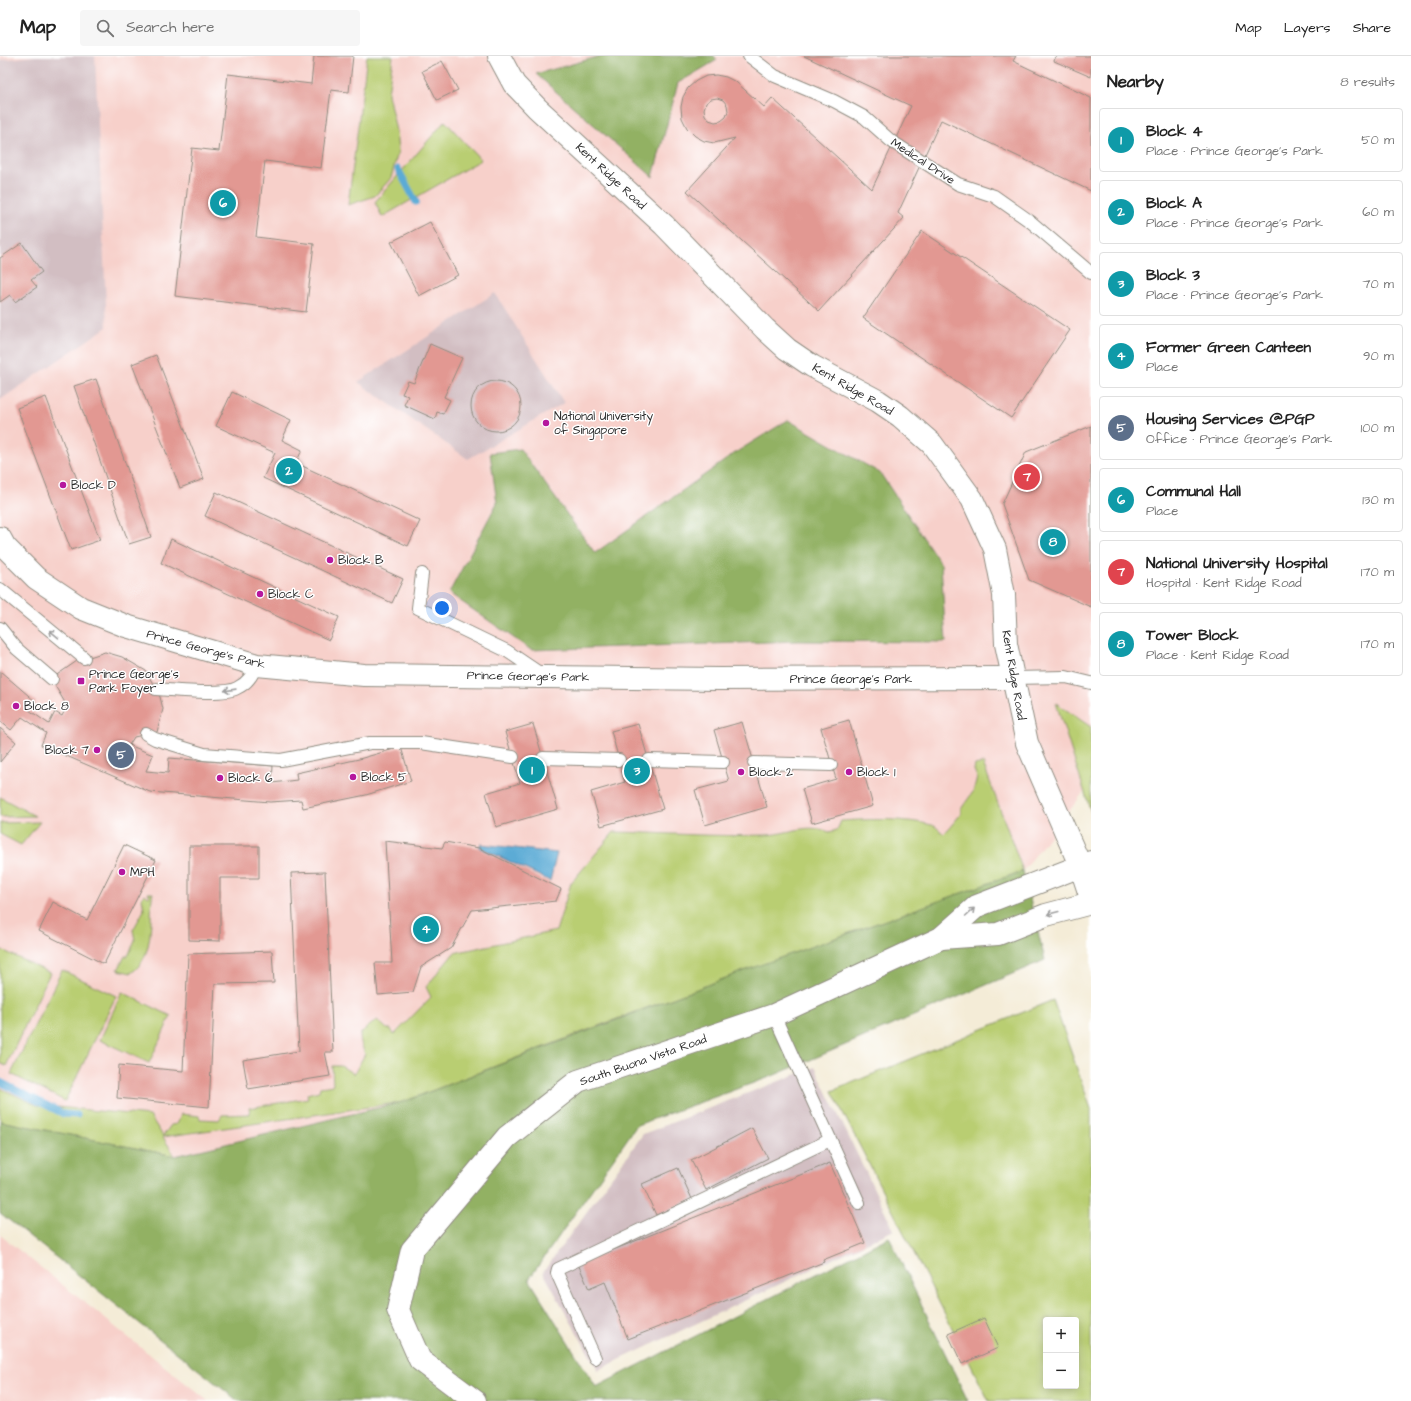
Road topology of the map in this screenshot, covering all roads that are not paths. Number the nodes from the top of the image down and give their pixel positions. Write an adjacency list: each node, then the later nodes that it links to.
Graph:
1 (499, 56): 11 (street, Kent Ridge Road)
2 (749, 56): 3 (lane, Medical Drive)
3 (1091, 273)
4 (2, 545): 9 (street, Prince George's Park)
5 (422, 574): 10 (lane)
6 (0, 589): 8 (lane, one-way to 6)
7 (0, 628): 12 (lane)
8 (84, 658)
9 (257, 665): 10 (street, Prince George's Park); 14 (lane, one-way to 14)
10 (543, 676): 11 (street, Prince George's Park)
11 (1013, 678): 13 (lane, Prince George's Park); 23 (street, Kent Ridge Road)
12 (52, 679)
13 (1091, 683)
14 (156, 689)
15 (146, 734): 16 (lane)
16 (513, 757)
17 (543, 758): 18 (lane)
18 (619, 760)
19 (649, 760): 20 (lane)
20 (723, 762)
21 (754, 763): 22 (lane)
22 (831, 765)
23 (1085, 863): 24 (street, Kent Ridge Road); 26 (street, South Buona Vista Road, one-way to 23)
24 (1091, 898)
25 (1091, 904): 26 (street, South Buona Vista Road, one-way to 26)
26 (941, 938): 27 (street, South Buona Vista Road)
27 (774, 1015): 28 (lane); 31 (street, South Buona Vista Road)
28 (830, 1140): 29 (lane); 30 (lane)
29 (859, 1203)
30 (594, 1358)
31 (476, 1401)

